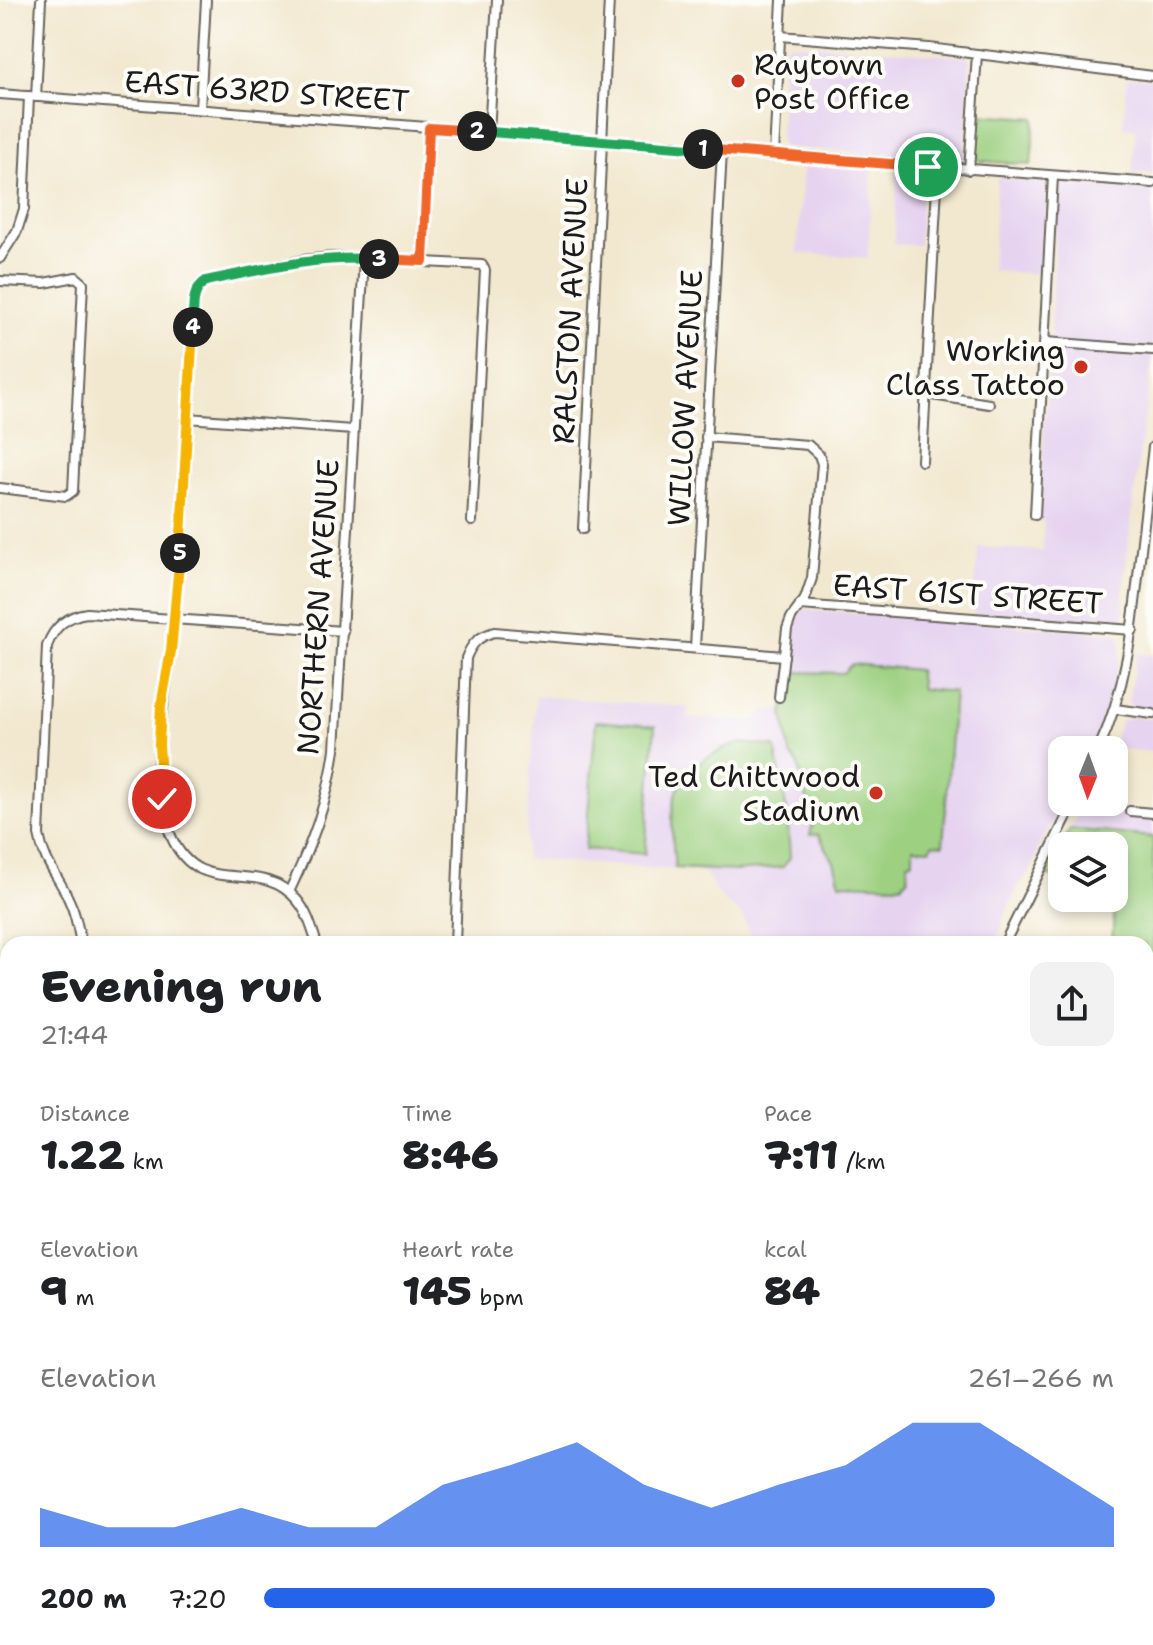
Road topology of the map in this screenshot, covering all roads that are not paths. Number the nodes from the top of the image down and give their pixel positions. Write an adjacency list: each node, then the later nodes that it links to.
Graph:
1 (41, 0): 10 (street)
2 (206, 0): 11 (street)
3 (497, 0): 13 (street)
4 (609, 0): 14 (street, RALSTON AVENUE)
5 (782, 0): 6 (street)
6 (780, 36): 7 (street); 16 (street)
7 (977, 54): 8 (street); 18 (street)
8 (1153, 76)
9 (0, 94): 10 (street, EAST 63RD STREET)
10 (32, 96): 11 (street, EAST 63RD STREET); 21 (street)
11 (200, 109): 12 (street, EAST 63RD STREET)
12 (429, 128): 13 (street, EAST 63RD STREET); 23 (street)
13 (489, 132): 14 (street, EAST 63RD STREET)
14 (602, 141): 15 (street, EAST 63RD STREET); 37 (street, RALSTON AVENUE)
15 (722, 151): 16 (street, EAST 63RD STREET); 31 (street, WILLOW AVENUE)
16 (774, 155): 17 (street, EAST 63RD STREET)
17 (938, 168): 18 (street, EAST 63RD STREET); 27 (street)
18 (969, 170): 19 (street, EAST 63RD STREET)
19 (1053, 176): 20 (street, EAST 63RD STREET); 25 (street)
20 (1153, 183)
21 (0, 258)
22 (364, 258): 23 (street); 29 (street); 30 (street, NORTHERN AVENUE)
23 (423, 261): 36 (street)
24 (0, 281): 34 (street)
25 (1046, 342): 26 (street); 35 (street)
26 (1153, 350)
27 (926, 394): 28 (street); 33 (street)
28 (989, 404)
29 (187, 418): 30 (street); 41 (street)
30 (353, 430): 43 (street, NORTHERN AVENUE)
31 (706, 437): 40 (street); 44 (street, WILLOW AVENUE)
32 (1153, 447): 38 (street)
33 (922, 461)
34 (0, 488)
35 (1035, 515)
36 (472, 521)
37 (583, 529)
38 (1140, 560): 39 (street); 42 (street)
39 (1151, 560)
40 (800, 605): 42 (street, EAST 61ST STREET); 45 (street)
41 (173, 620): 43 (street); 53 (street); 54 (street)
42 (1133, 630): 47 (street)
43 (343, 631): 53 (street, NORTHERN AVENUE)
44 (695, 648): 45 (street); 56 (street)
45 (784, 656): 46 (street)
46 (779, 697)
47 (1115, 709): 48 (street); 49 (street)
48 (1153, 714)
49 (1104, 736)
50 (1130, 811): 51 (street)
51 (1153, 813)
52 (1067, 816): 57 (street)
53 (289, 892): 55 (street)
54 (80, 936)
55 (314, 936)
56 (455, 936)
57 (1008, 936)

